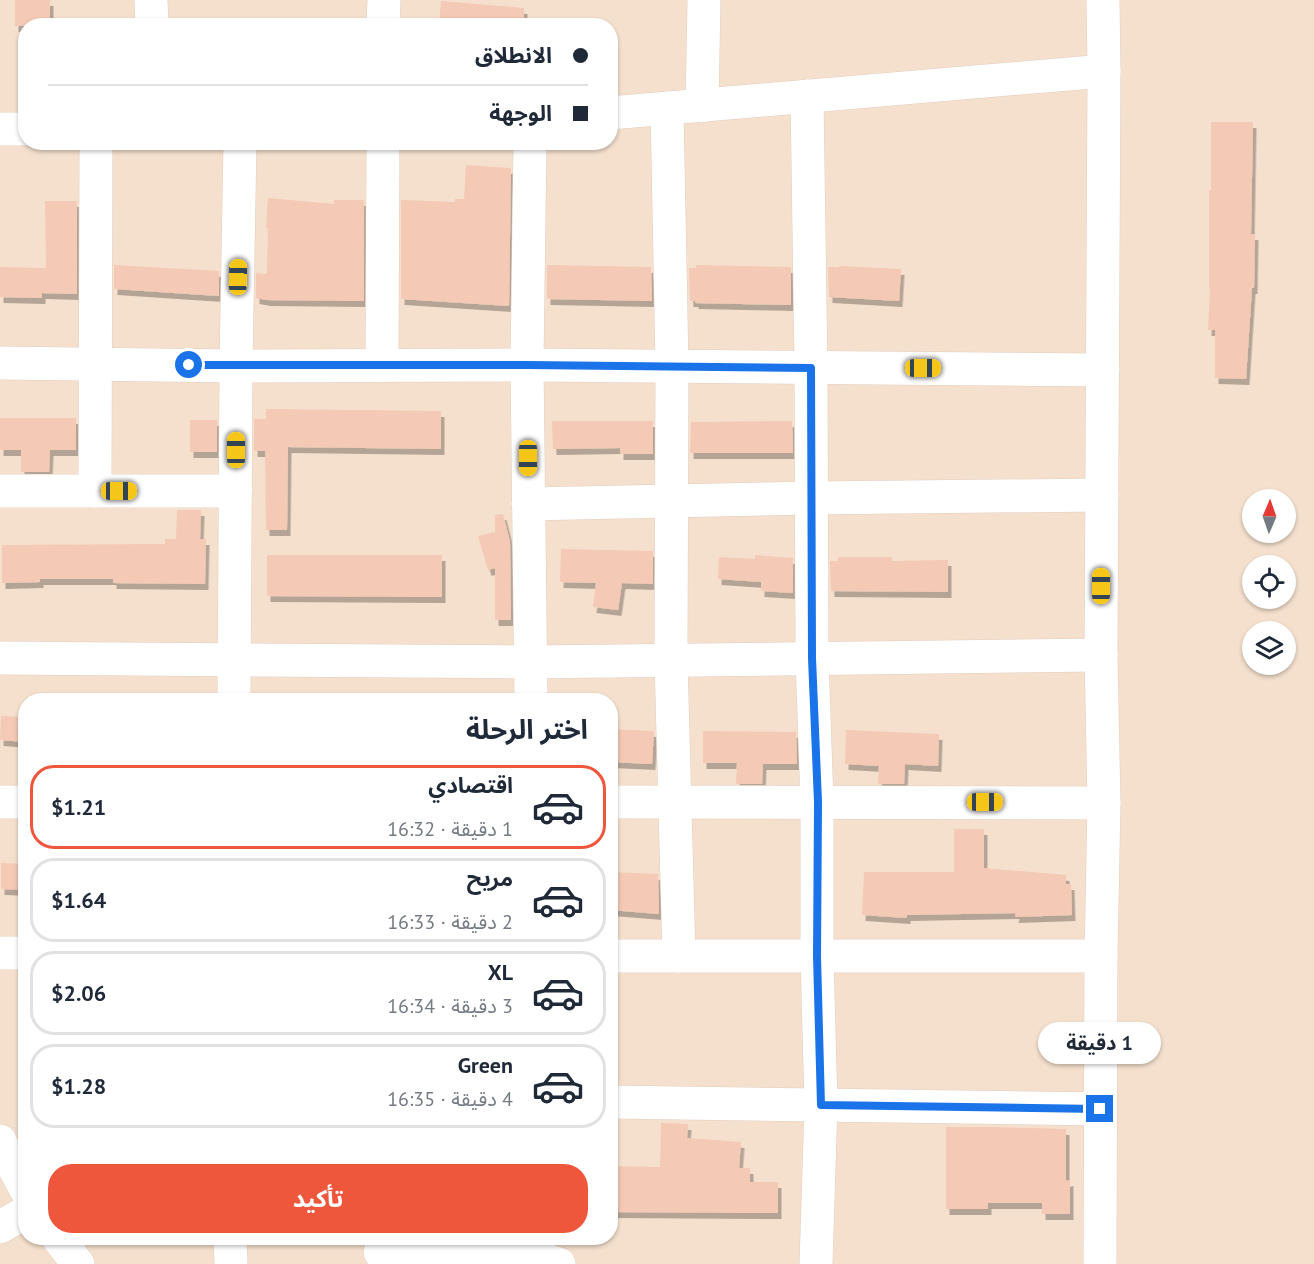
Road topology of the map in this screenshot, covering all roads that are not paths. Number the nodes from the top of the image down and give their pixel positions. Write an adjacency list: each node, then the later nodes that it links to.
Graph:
1 (151, 0): 5 (street)
2 (384, 0): 6 (street)
3 (704, 0): 9 (street)
4 (1103, 0): 7 (street)
5 (152, 18)
6 (383, 18)
7 (1104, 70): 8 (street); 25 (street)
8 (807, 96): 9 (street); 24 (street)
9 (702, 106): 10 (street)
10 (667, 108): 11 (street); 23 (street)
11 (618, 113)
12 (0, 129): 13 (street)
13 (18, 129)
14 (96, 150): 19 (street)
15 (240, 150): 22 (street)
16 (383, 150): 20 (street)
17 (530, 150): 21 (street)
18 (0, 363): 19 (street)
19 (95, 364): 22 (street); 27 (street)
20 (382, 365): 21 (street); 22 (street)
21 (527, 365): 23 (street); 32 (street)
22 (236, 366): 28 (street)
23 (672, 366): 24 (street); 31 (street)
24 (811, 368): 25 (street); 30 (street)
25 (1102, 370): 29 (street)
26 (0, 490): 27 (street)
27 (95, 491): 28 (street)
28 (236, 491): 36 (street)
29 (1102, 495): 30 (street); 33 (street)
30 (811, 498): 31 (street); 35 (street)
31 (671, 502): 32 (street); 37 (street)
32 (528, 504): 38 (street)
33 (1101, 655): 35 (street); 46 (street)
34 (0, 658): 36 (street)
35 (812, 658): 37 (street); 45 (street)
36 (234, 660): 38 (street); 39 (street)
37 (671, 660): 38 (street); 44 (street)
38 (530, 662): 40 (street)
39 (234, 693)
40 (531, 693)
41 (0, 802): 42 (street)
42 (18, 802)
43 (618, 802): 44 (street)
44 (675, 802): 45 (street); 50 (street)
45 (818, 802): 46 (street); 51 (street)
46 (1104, 803): 52 (street)
47 (18, 952): 48 (street)
48 (0, 953)
49 (618, 956): 50 (street)
50 (679, 956): 51 (street)
51 (817, 956): 52 (street); 54 (street)
52 (1101, 956): 55 (street)
53 (618, 1102): 54 (street)
54 (821, 1105): 55 (street); 66 (street)
55 (1100, 1109): 67 (street)
56 (0, 1141): 57 (street)
57 (18, 1175)
58 (18, 1217): 59 (street)
59 (0, 1227)
60 (63, 1245): 64 (street)
61 (230, 1245): 65 (street)
62 (380, 1251): 63 (street)
63 (545, 1256)
64 (78, 1264)
65 (231, 1264)
66 (816, 1264)
67 (1100, 1264)

